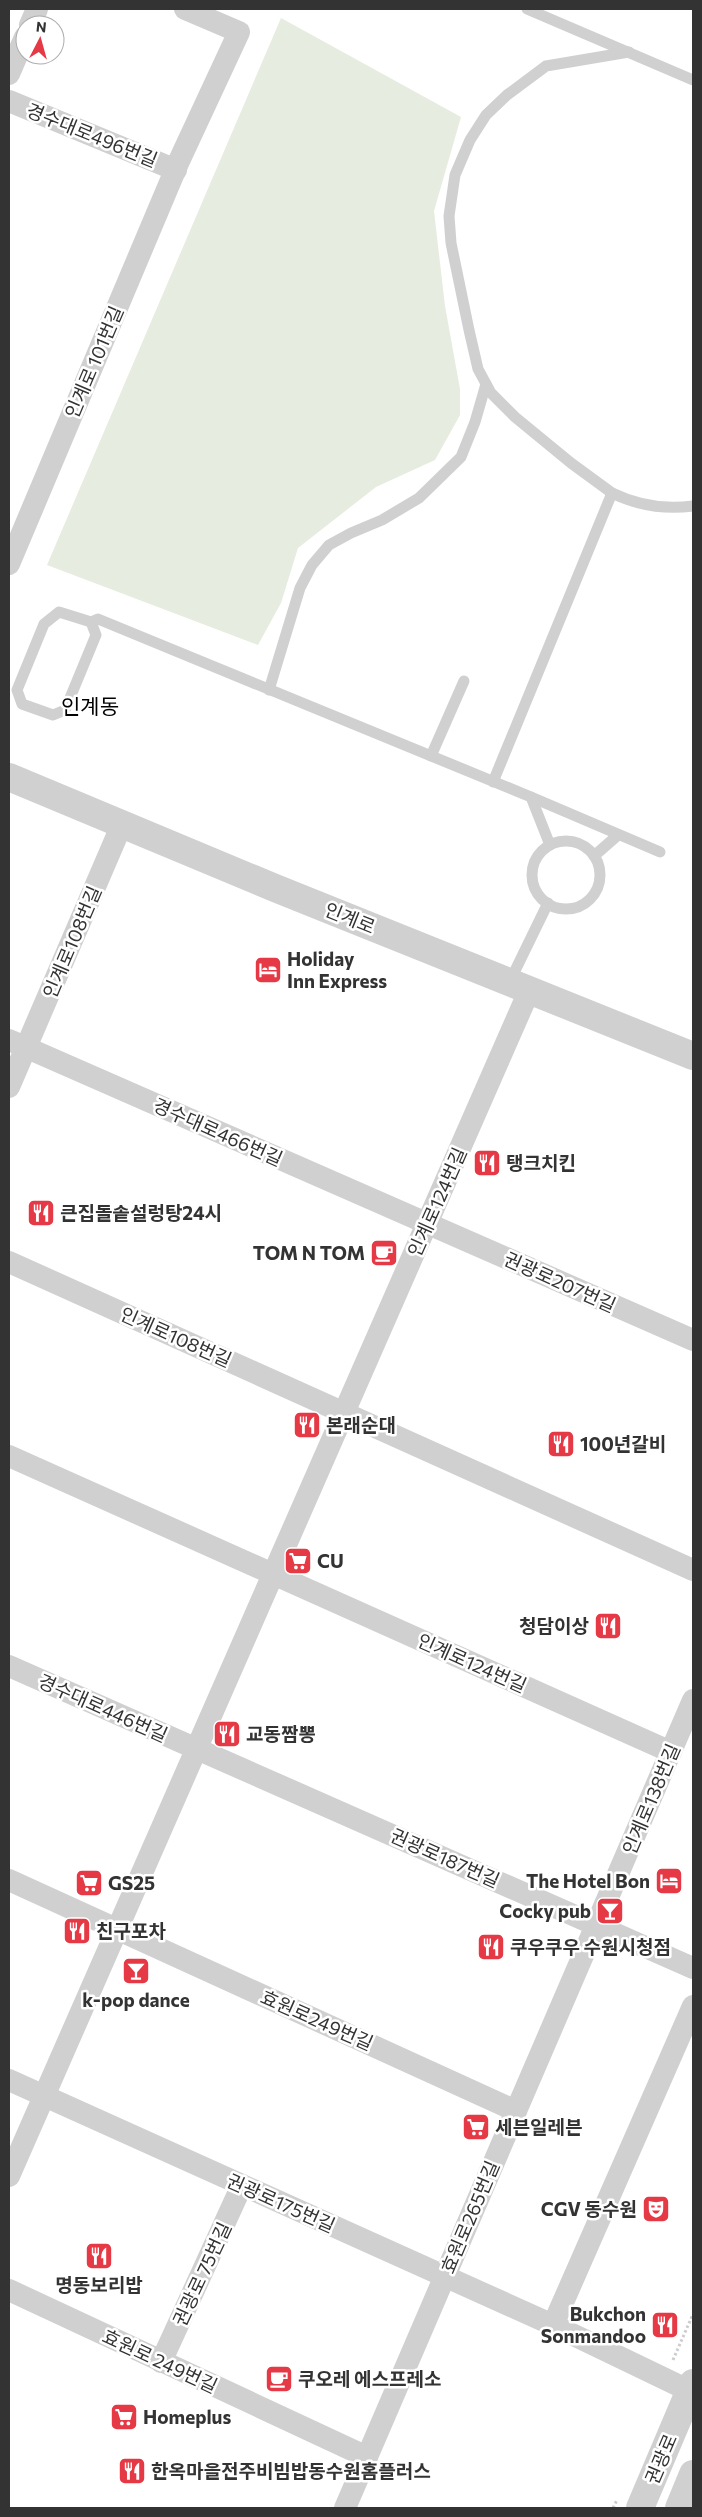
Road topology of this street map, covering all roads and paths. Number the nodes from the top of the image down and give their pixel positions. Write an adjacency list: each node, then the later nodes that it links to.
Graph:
1 (185, 9): 8 (street, 인계로 101번길)
2 (526, 9): 3 (lane)
3 (629, 52): 6 (lane); 9 (lane)
4 (15, 60): 5 (street)
5 (9, 74)
6 (693, 80)
7 (9, 101): 8 (street, 경수대로496번길)
8 (178, 166): 12 (street, 인계로 101번길)
9 (486, 384): 10 (lane); 15 (lane)
10 (612, 493): 11 (lane); 18 (lane)
11 (693, 506)
12 (9, 564)
13 (91, 622): 13 (lane); 15 (lane)
14 (464, 681): 16 (lane)
15 (269, 690): 16 (lane)
16 (431, 756): 18 (lane)
17 (9, 777): 20 (street, 인계로)
18 (493, 782): 19 (lane)
19 (531, 797): 21 (lane); 22 (lane)
20 (122, 824): 26 (street, 인계로); 27 (street, 인계로108번길)
21 (618, 835): 23 (lane); 24 (lane)
22 (550, 845): 24 (lane); 25 (lane)
23 (660, 852)
24 (594, 856): 25 (lane)
25 (548, 903): 26 (lane)
26 (519, 987): 28 (street, 인계로); 30 (street, 인계로124번길)
27 (17, 1044): 29 (street, 인계로108번길); 30 (street, 경수대로466번길)
28 (693, 1056)
29 (9, 1087)
30 (427, 1223): 32 (street, 권광로207번길); 33 (street, 인계로124번길)
31 (9, 1262): 33 (street, 인계로108번길)
32 (693, 1340)
33 (344, 1413): 35 (street); 36 (street, 인계로124번길)
34 (9, 1456): 36 (street)
35 (693, 1570)
36 (273, 1574): 39 (street, 인계로124번길); 40 (street, 인계로124번길)
37 (9, 1666): 39 (street, 경수대로446번길)
38 (693, 1700): 40 (street, 인계로138번길)
39 (196, 1749): 42 (street, 권광로187번길); 43 (street)
40 (671, 1752): 42 (street, 인계로138번길)
41 (9, 1880): 43 (street, 효원로249번길)
42 (596, 1925): 44 (street, 권광로187번길); 48 (street, 효원로265번길)
43 (117, 1929): 47 (street); 48 (street, 효원로249번길)
44 (693, 1968)
45 (693, 2006): 54 (street)
46 (9, 2080): 47 (street, 권광로175번길)
47 (44, 2096): 49 (street); 50 (street, 권광로175번길)
48 (516, 2111): 51 (street, 효원로265번길)
49 (9, 2176)
50 (242, 2186): 51 (street, 권광로175번길); 55 (street, 권광로 75번길)
51 (445, 2276): 54 (street, 권광로175번길); 58 (street, 효원로265번길)
52 (9, 2290): 55 (street, 효원로 249번길)
53 (693, 2314): 56 (path)
54 (553, 2325): 57 (street, 권광로175번길)
55 (162, 2362): 58 (street, 효원로 249번길)
56 (671, 2366)
57 (692, 2387): 61 (street, 권광로)
58 (367, 2457): 60 (street, 효원로265번길)
59 (693, 2474): 62 (street, 권광로)
60 (345, 2508)
61 (640, 2508)
62 (679, 2508)

